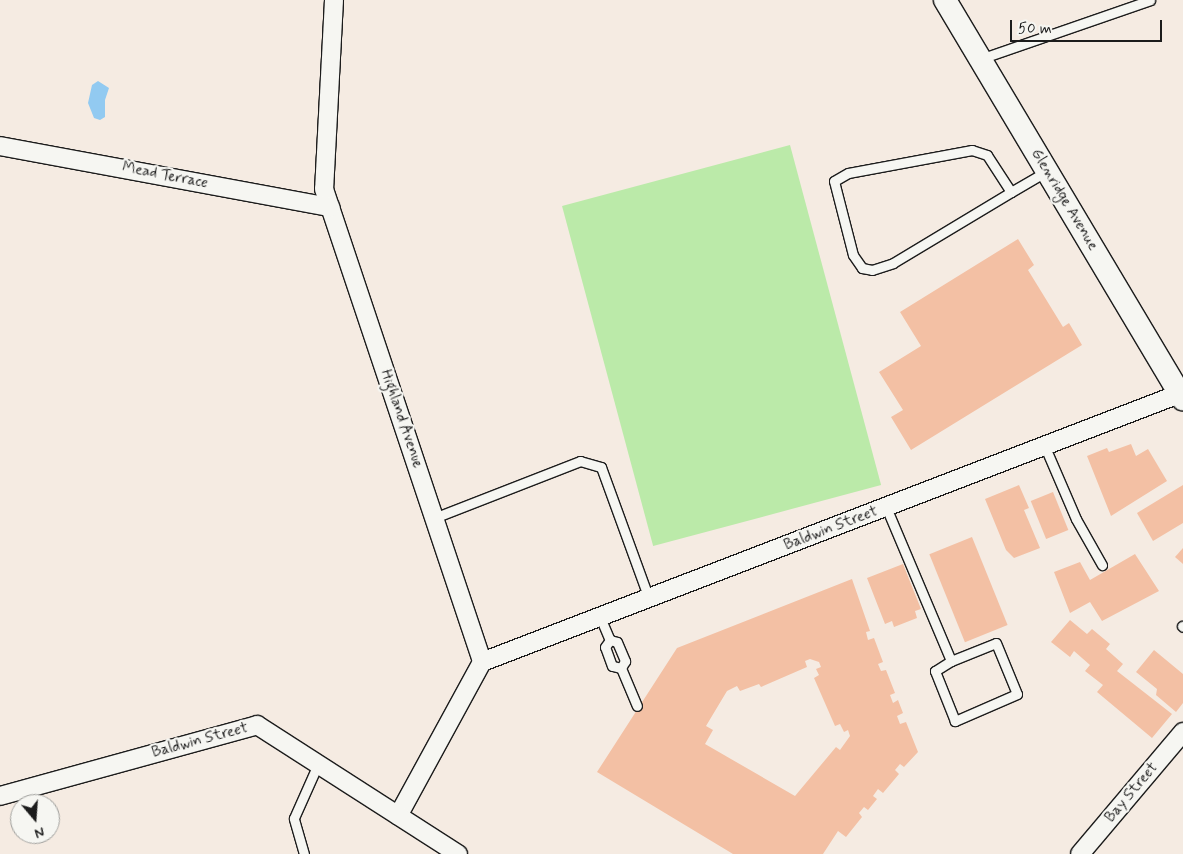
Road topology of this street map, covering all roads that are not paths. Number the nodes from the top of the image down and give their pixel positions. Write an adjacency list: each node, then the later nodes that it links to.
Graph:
1 (334, 0): 8 (street, Highland Avenue)
2 (945, 0): 4 (street, Glenridge Avenue)
3 (1150, 0): 4 (lane)
4 (980, 59): 6 (street, Glenridge Avenue)
5 (0, 146): 8 (street, Mead Terrace)
6 (1047, 171): 7 (lane); 9 (street, Glenridge Avenue)
7 (1011, 192): 7 (lane)
8 (330, 207): 12 (street, Highland Avenue)
9 (1181, 397): 10 (street, Baldwin Street)
10 (1045, 447): 11 (street, Baldwin Street); 13 (lane)
11 (886, 507): 14 (street, Baldwin Street); 17 (lane)
12 (434, 518): 14 (lane); 18 (street, Highland Avenue)
13 (1102, 565)
14 (649, 598): 15 (street, Baldwin Street)
15 (600, 617): 16 (lane); 18 (street, Baldwin Street)
16 (610, 640): 19 (lane); 19 (lane)
17 (951, 661): 17 (lane)
18 (482, 662): 24 (street)
19 (621, 668): 20 (lane)
20 (637, 706)
21 (1183, 732): 27 (street, Bay Street)
22 (318, 764): 23 (street, Baldwin Street); 24 (street, Baldwin Street); 25 (lane)
23 (0, 796)
24 (398, 816): 26 (street, Baldwin Street)
25 (304, 854)
26 (458, 854)
27 (1080, 854)

